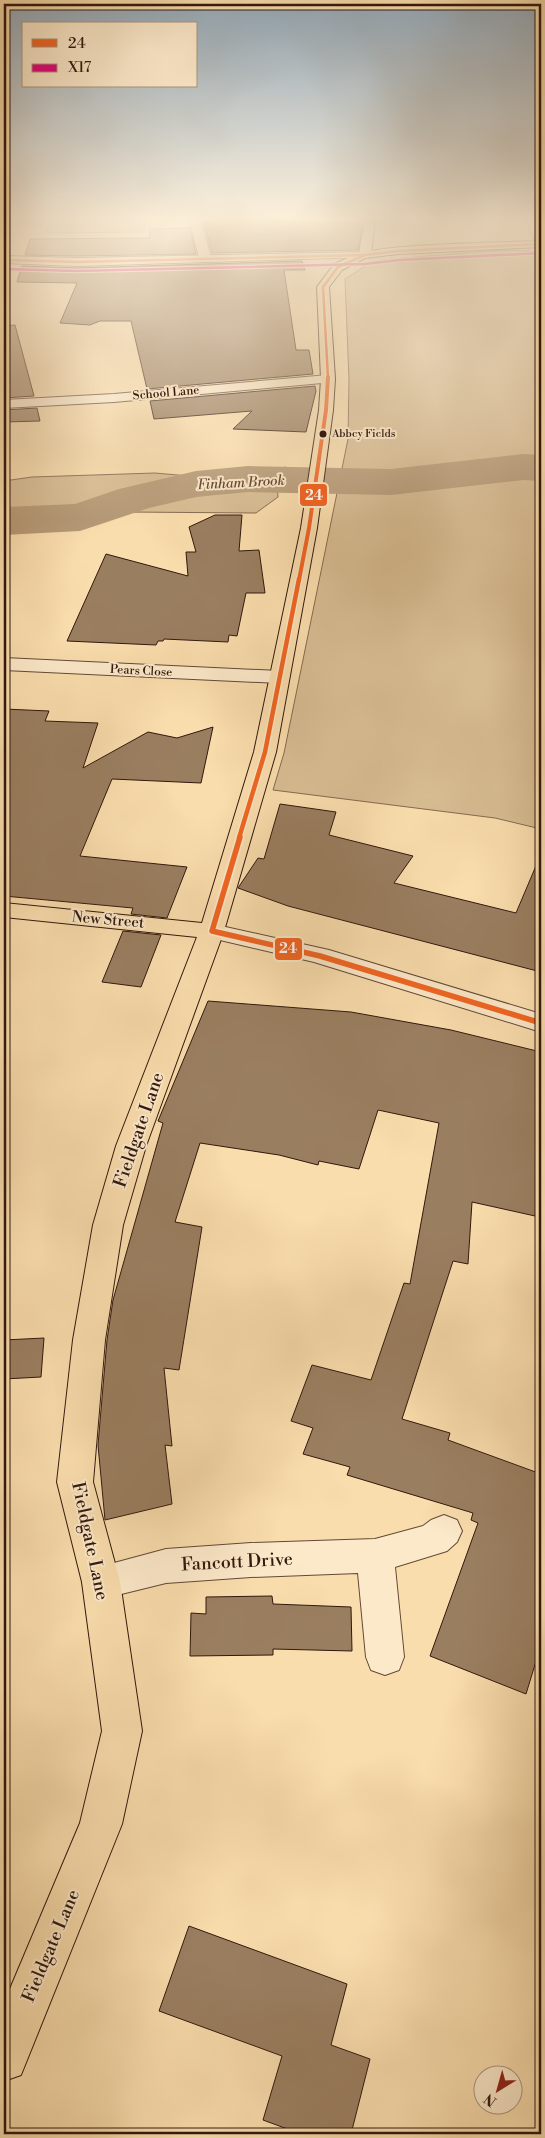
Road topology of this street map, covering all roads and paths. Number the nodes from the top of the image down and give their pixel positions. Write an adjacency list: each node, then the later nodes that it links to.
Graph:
1 (325, 320): 2 (main road, Fieldgate Lane)
2 (328, 379): 3 (street, School Lane); 5 (main road, Fieldgate Lane)
3 (4, 404)
4 (4, 664): 5 (street, Pears Close)
5 (278, 678): 7 (main road, Fieldgate Lane)
6 (4, 910): 7 (main road, New Street)
7 (212, 931): 8 (street); 11 (main road, Fieldgate Lane)
8 (541, 1023)
9 (444, 1532): 10 (street, Fancott Drive)
10 (375, 1556): 11 (street, Fancott Drive); 12 (street)
11 (101, 1582): 13 (main road, Fieldgate Lane)
12 (386, 1657)
13 (4, 2058)

